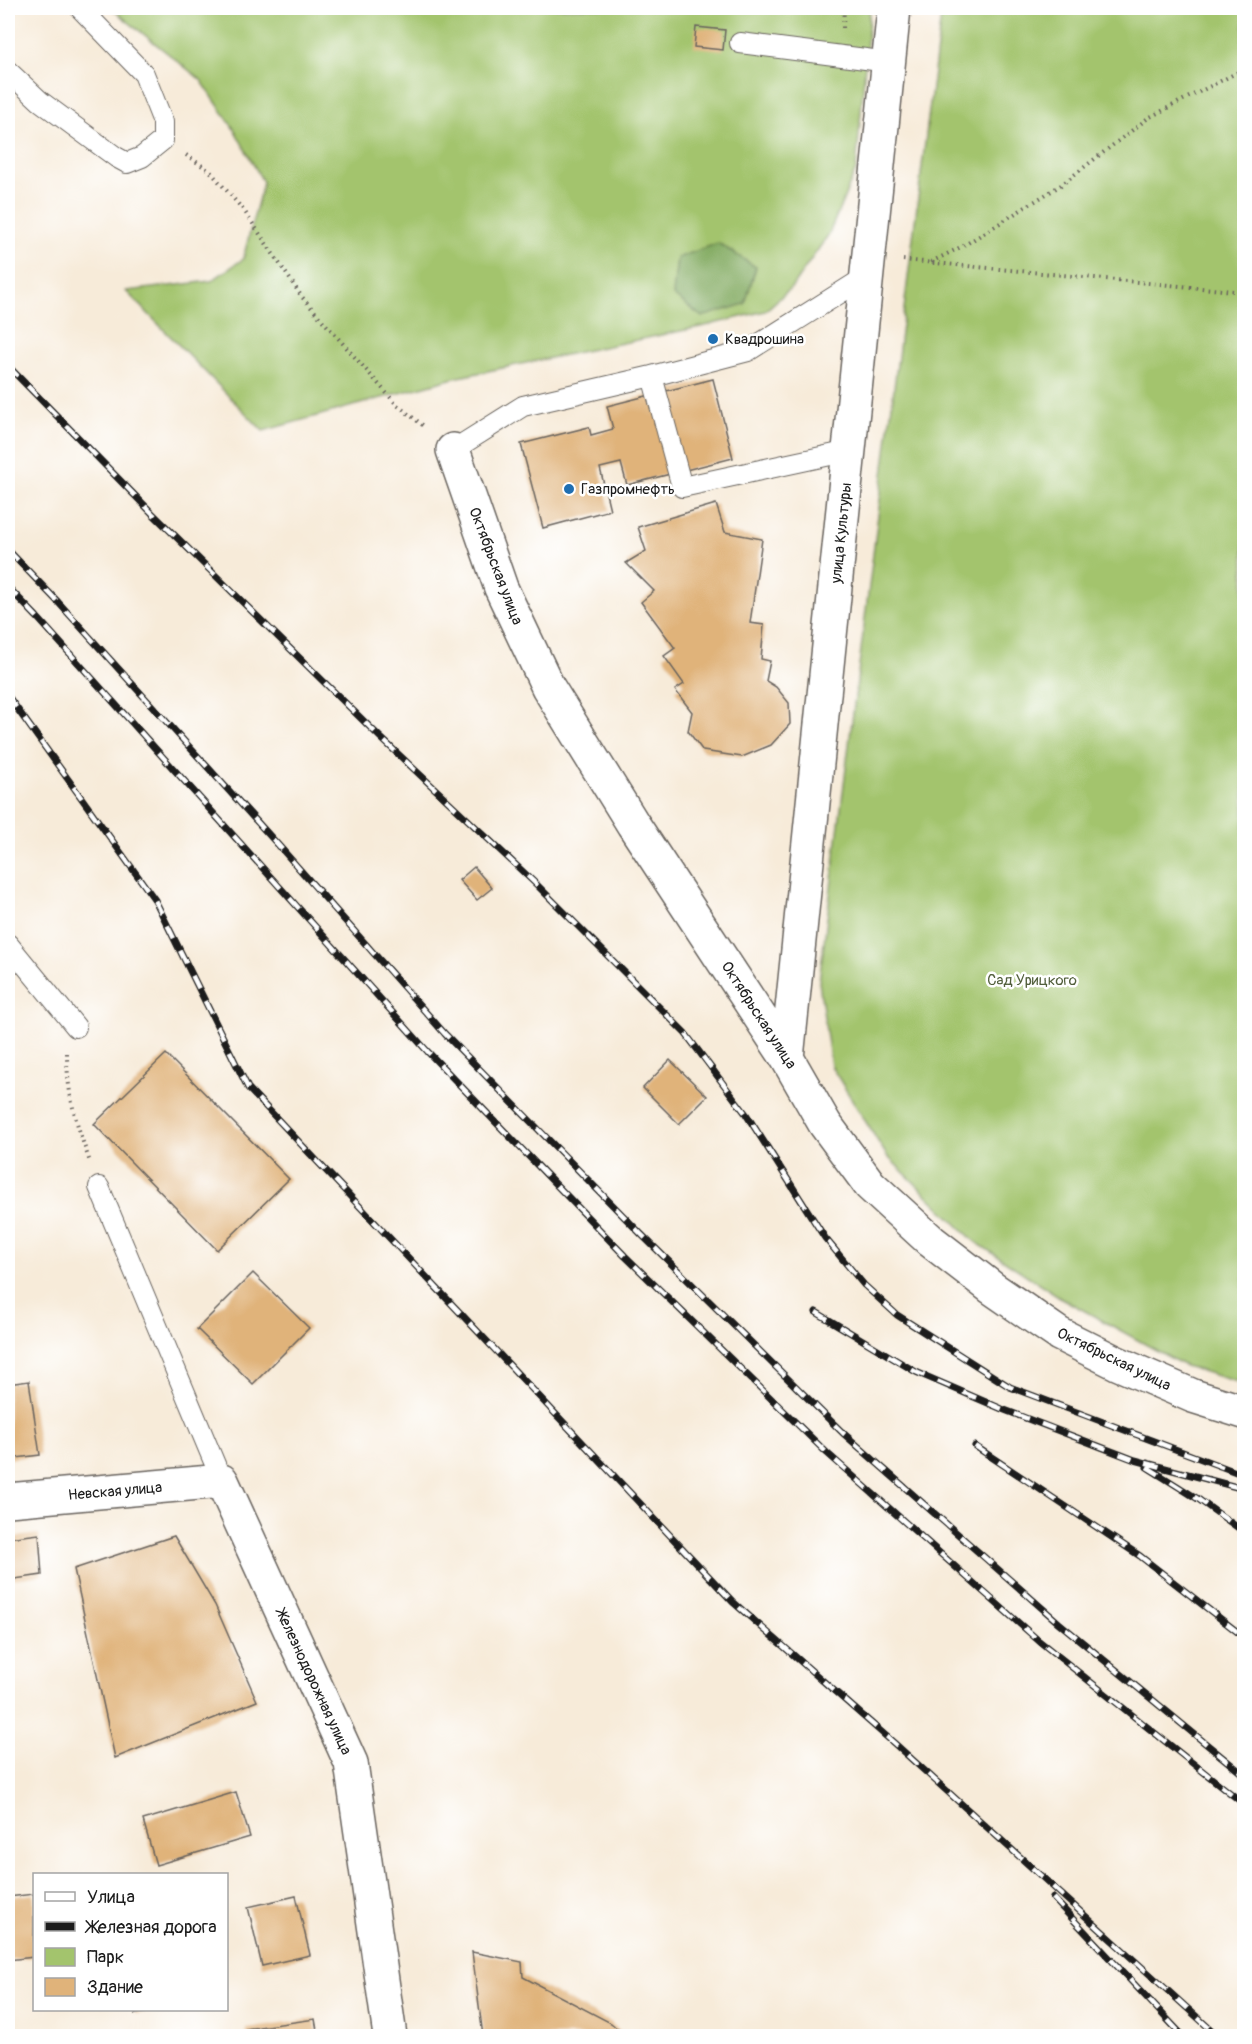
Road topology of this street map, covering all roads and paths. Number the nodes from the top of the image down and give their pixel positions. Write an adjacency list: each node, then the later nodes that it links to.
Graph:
1 (80, 8): 7 (lane)
2 (894, 8): 4 (street, улица Культуры)
3 (740, 43): 4 (lane)
4 (889, 62): 9 (street, улица Культуры)
5 (1245, 69): 8 (path)
6 (8, 71): 7 (lane)
7 (163, 140): 12 (path)
8 (930, 262): 9 (path); 10 (path)
9 (868, 266): 11 (lane); 13 (street, улица Культуры)
10 (1245, 292)
11 (652, 375): 12 (lane); 13 (lane)
12 (453, 450): 16 (street, Октябрьская улица)
13 (849, 452): 16 (street, улица Культуры)
14 (8, 944): 15 (lane)
15 (76, 1027): 17 (path)
16 (787, 1058): 18 (street, Октябрьская улица)
17 (99, 1187): 19 (lane)
18 (1245, 1412)
19 (222, 1481): 20 (street, Невская улица); 21 (street, Железнодорожная улица)
20 (8, 1500)
21 (390, 2037)

